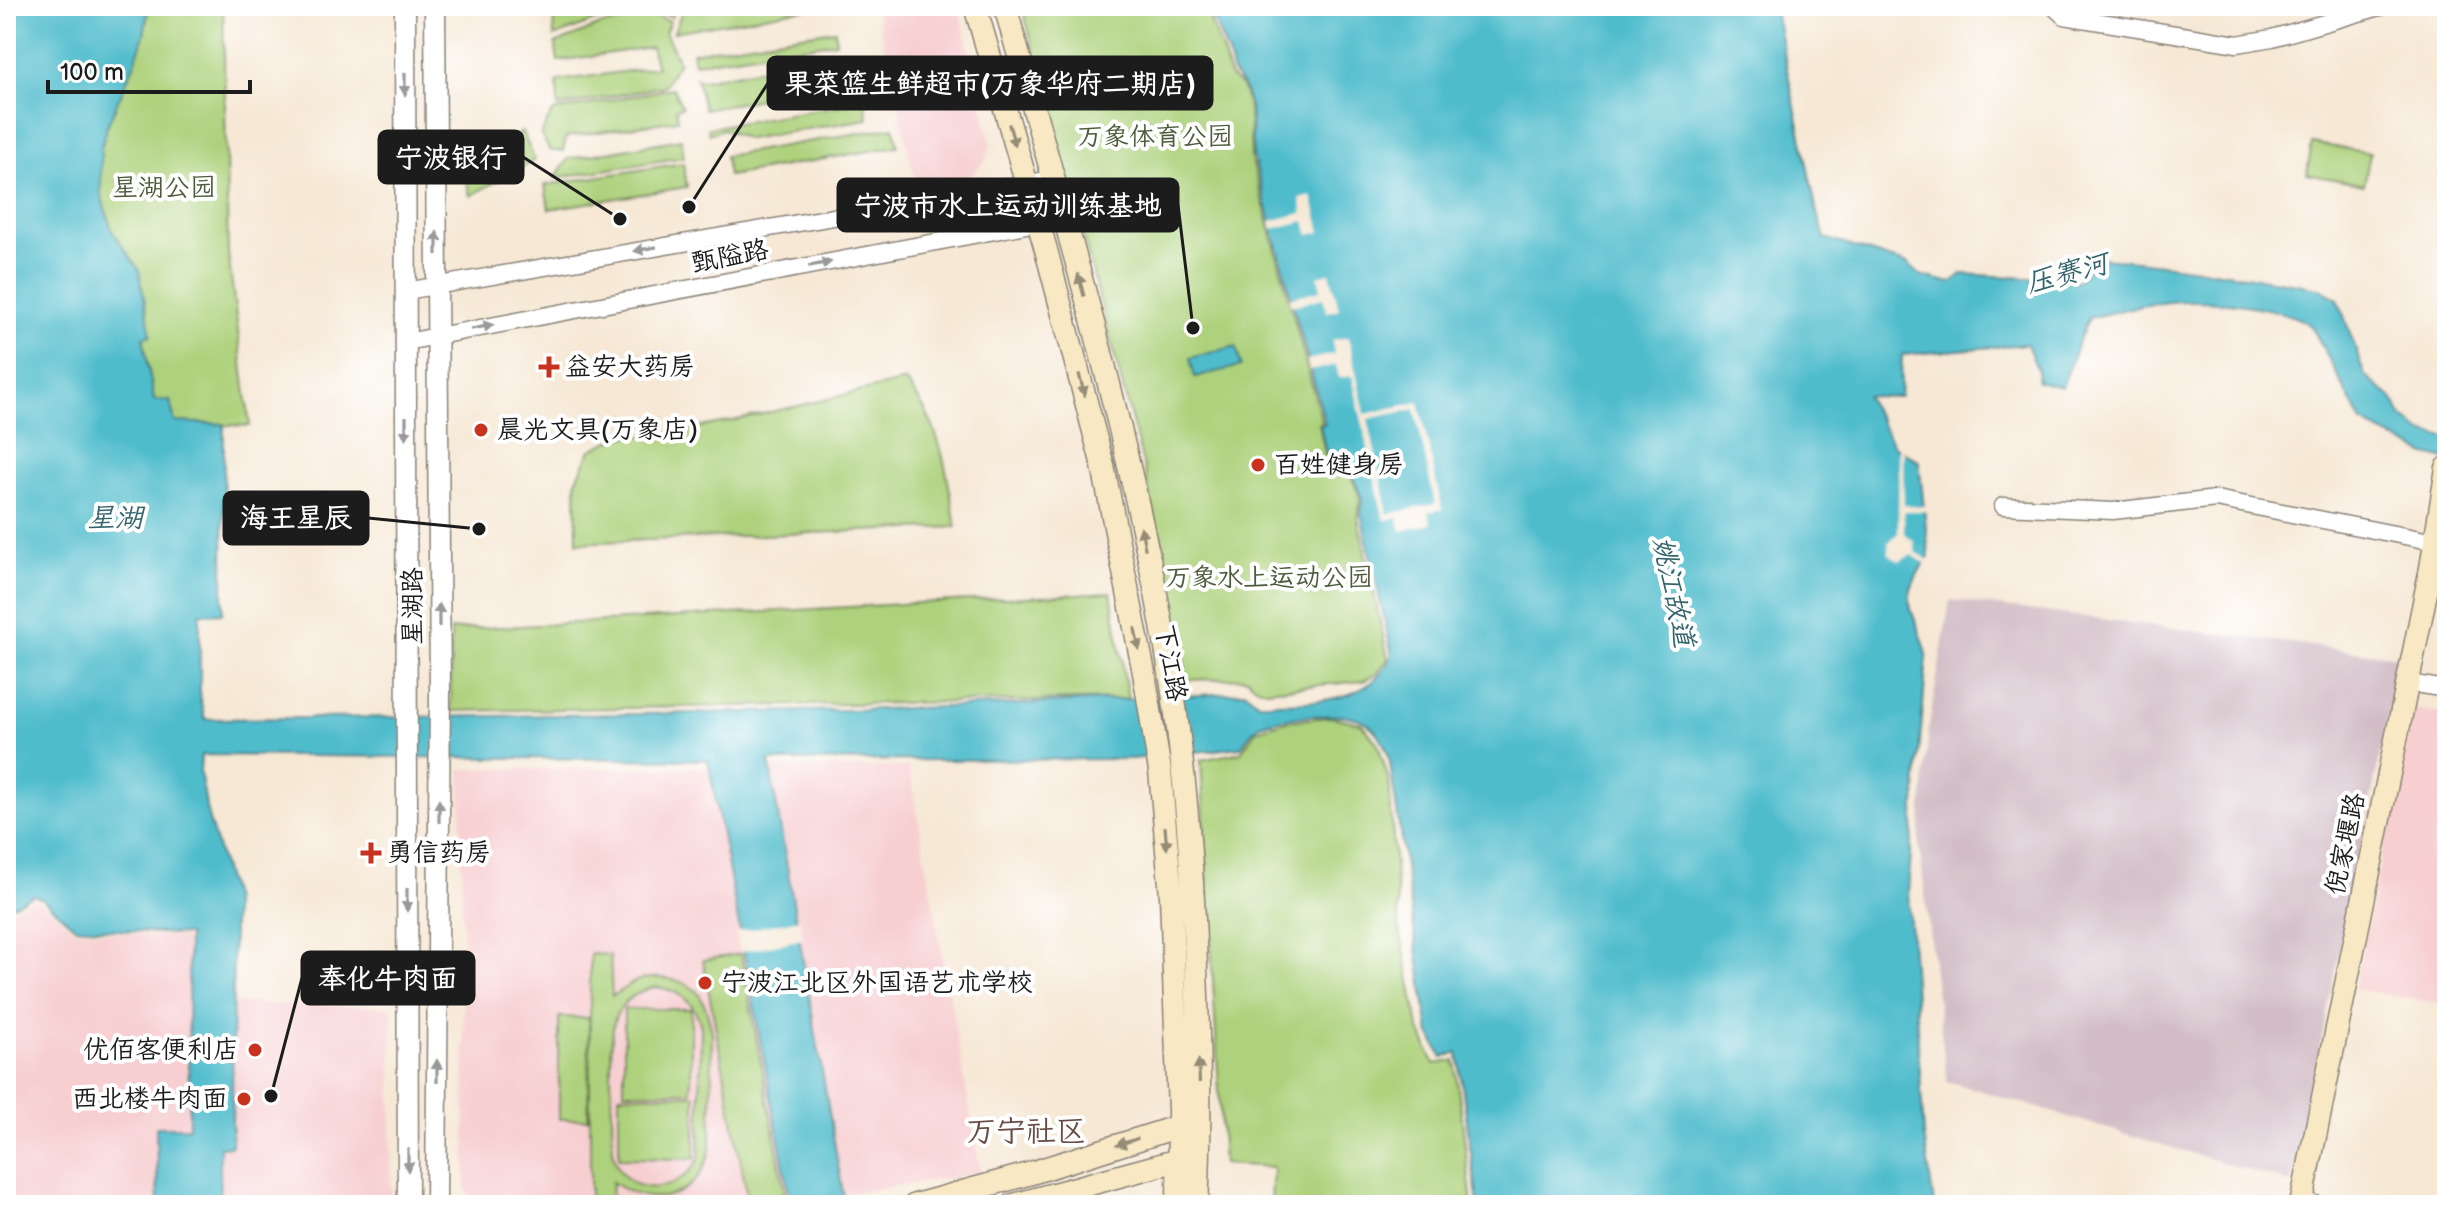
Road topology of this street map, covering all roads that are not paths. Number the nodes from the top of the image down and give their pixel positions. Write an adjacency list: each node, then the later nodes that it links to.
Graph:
1 (405, 6): 12 (street, 星湖路, one-way to 12)
2 (435, 6): 11 (street, 星湖路, one-way to 2)
3 (975, 6): 8 (main road, 下江路, one-way to 8)
4 (1005, 6): 7 (main road, 下江路)
5 (2053, 6): 6 (street)
6 (2383, 6)
7 (1053, 179): 8 (street, 甄隘路); 9 (main road, 下江路)
8 (1026, 184): 10 (main road, 下江路); 11 (street, 甄隘路, one-way to 11)
9 (1063, 218): 10 (street, 甄隘路); 22 (main road, 下江路, one-way to 9)
10 (1038, 223): 13 (street, 甄隘路, one-way to 10); 22 (main road, 下江路, one-way to 22)
11 (437, 285): 12 (street, 甄隘路); 13 (street, 星湖路)
12 (406, 291): 14 (street, 星湖路)
13 (437, 336): 14 (street, 甄隘路); 15 (street, 星湖路)
14 (406, 342): 16 (street, 星湖路)
15 (438, 396): 16 (street); 26 (street, 星湖路, one-way to 15)
16 (406, 398): 25 (street, 星湖路, one-way to 25)
17 (2447, 468): 19 (main road, 倪家堰路)
18 (2003, 506): 19 (street)
19 (2440, 531): 20 (main road, 倪家堰路)
20 (2408, 683): 21 (street); 24 (main road, 倪家堰路)
21 (2447, 689)
22 (1190, 1122): 23 (main road, 下江路); 27 (main road, one-way to 27)
23 (1190, 1156): 28 (main road); 29 (main road, 下江路); 30 (main road, 下江路)
24 (2308, 1203)
25 (408, 1205)
26 (436, 1205)
27 (915, 1205)
28 (1013, 1205)
29 (1178, 1205)
30 (1197, 1205)

